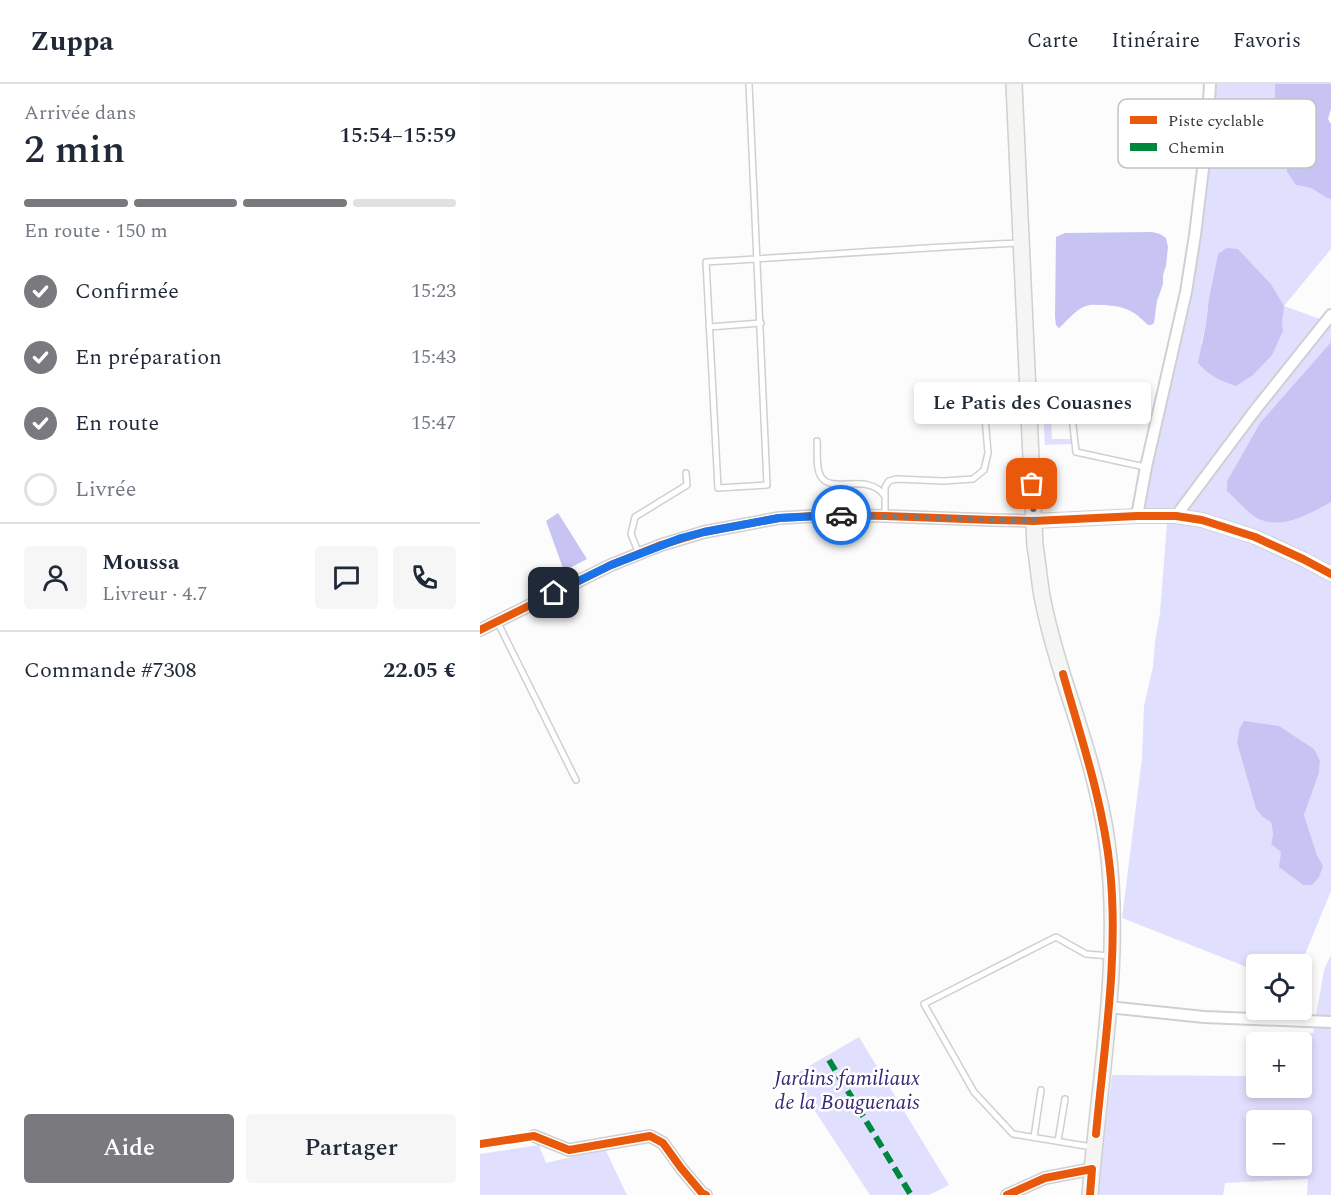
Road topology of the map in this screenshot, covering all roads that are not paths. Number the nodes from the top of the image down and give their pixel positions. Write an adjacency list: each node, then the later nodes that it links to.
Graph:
1 (749, 84): 7 (lane)
2 (1014, 84): 6 (main road)
3 (1210, 84): 4 (street)
4 (1209, 99)
5 (1203, 168): 14 (street)
6 (1022, 243): 7 (lane); 11 (main road)
7 (758, 259): 9 (lane); 10 (lane)
8 (1331, 315): 19 (street)
9 (761, 323): 10 (lane); 10 (lane)
10 (709, 327)
11 (1029, 408): 14 (lane); 20 (main road)
12 (985, 417): 16 (lane)
13 (817, 441): 16 (lane)
14 (1146, 467): 18 (street)
15 (686, 473): 21 (lane)
16 (884, 495): 17 (lane)
17 (885, 516): 20 (street); 21 (street)
18 (1137, 516): 19 (street); 20 (street)
19 (1176, 516): 22 (street)
20 (1034, 521): 26 (main road)
21 (639, 554): 23 (street)
22 (1331, 574)
23 (497, 621): 24 (street); 25 (lane)
24 (480, 630)
25 (576, 780)
26 (1111, 956): 27 (main road); 32 (lane)
27 (1108, 1007): 28 (street); 34 (main road)
28 (1331, 1022)
29 (1041, 1090): 32 (lane)
30 (1065, 1099): 33 (lane)
31 (534, 1136): 36 (street)
32 (1034, 1137): 33 (lane)
33 (1058, 1141): 34 (lane)
34 (1094, 1147): 35 (main road)
35 (1092, 1169): 37 (street); 38 (main road)
36 (706, 1195)
37 (1007, 1195)
38 (1090, 1195)

